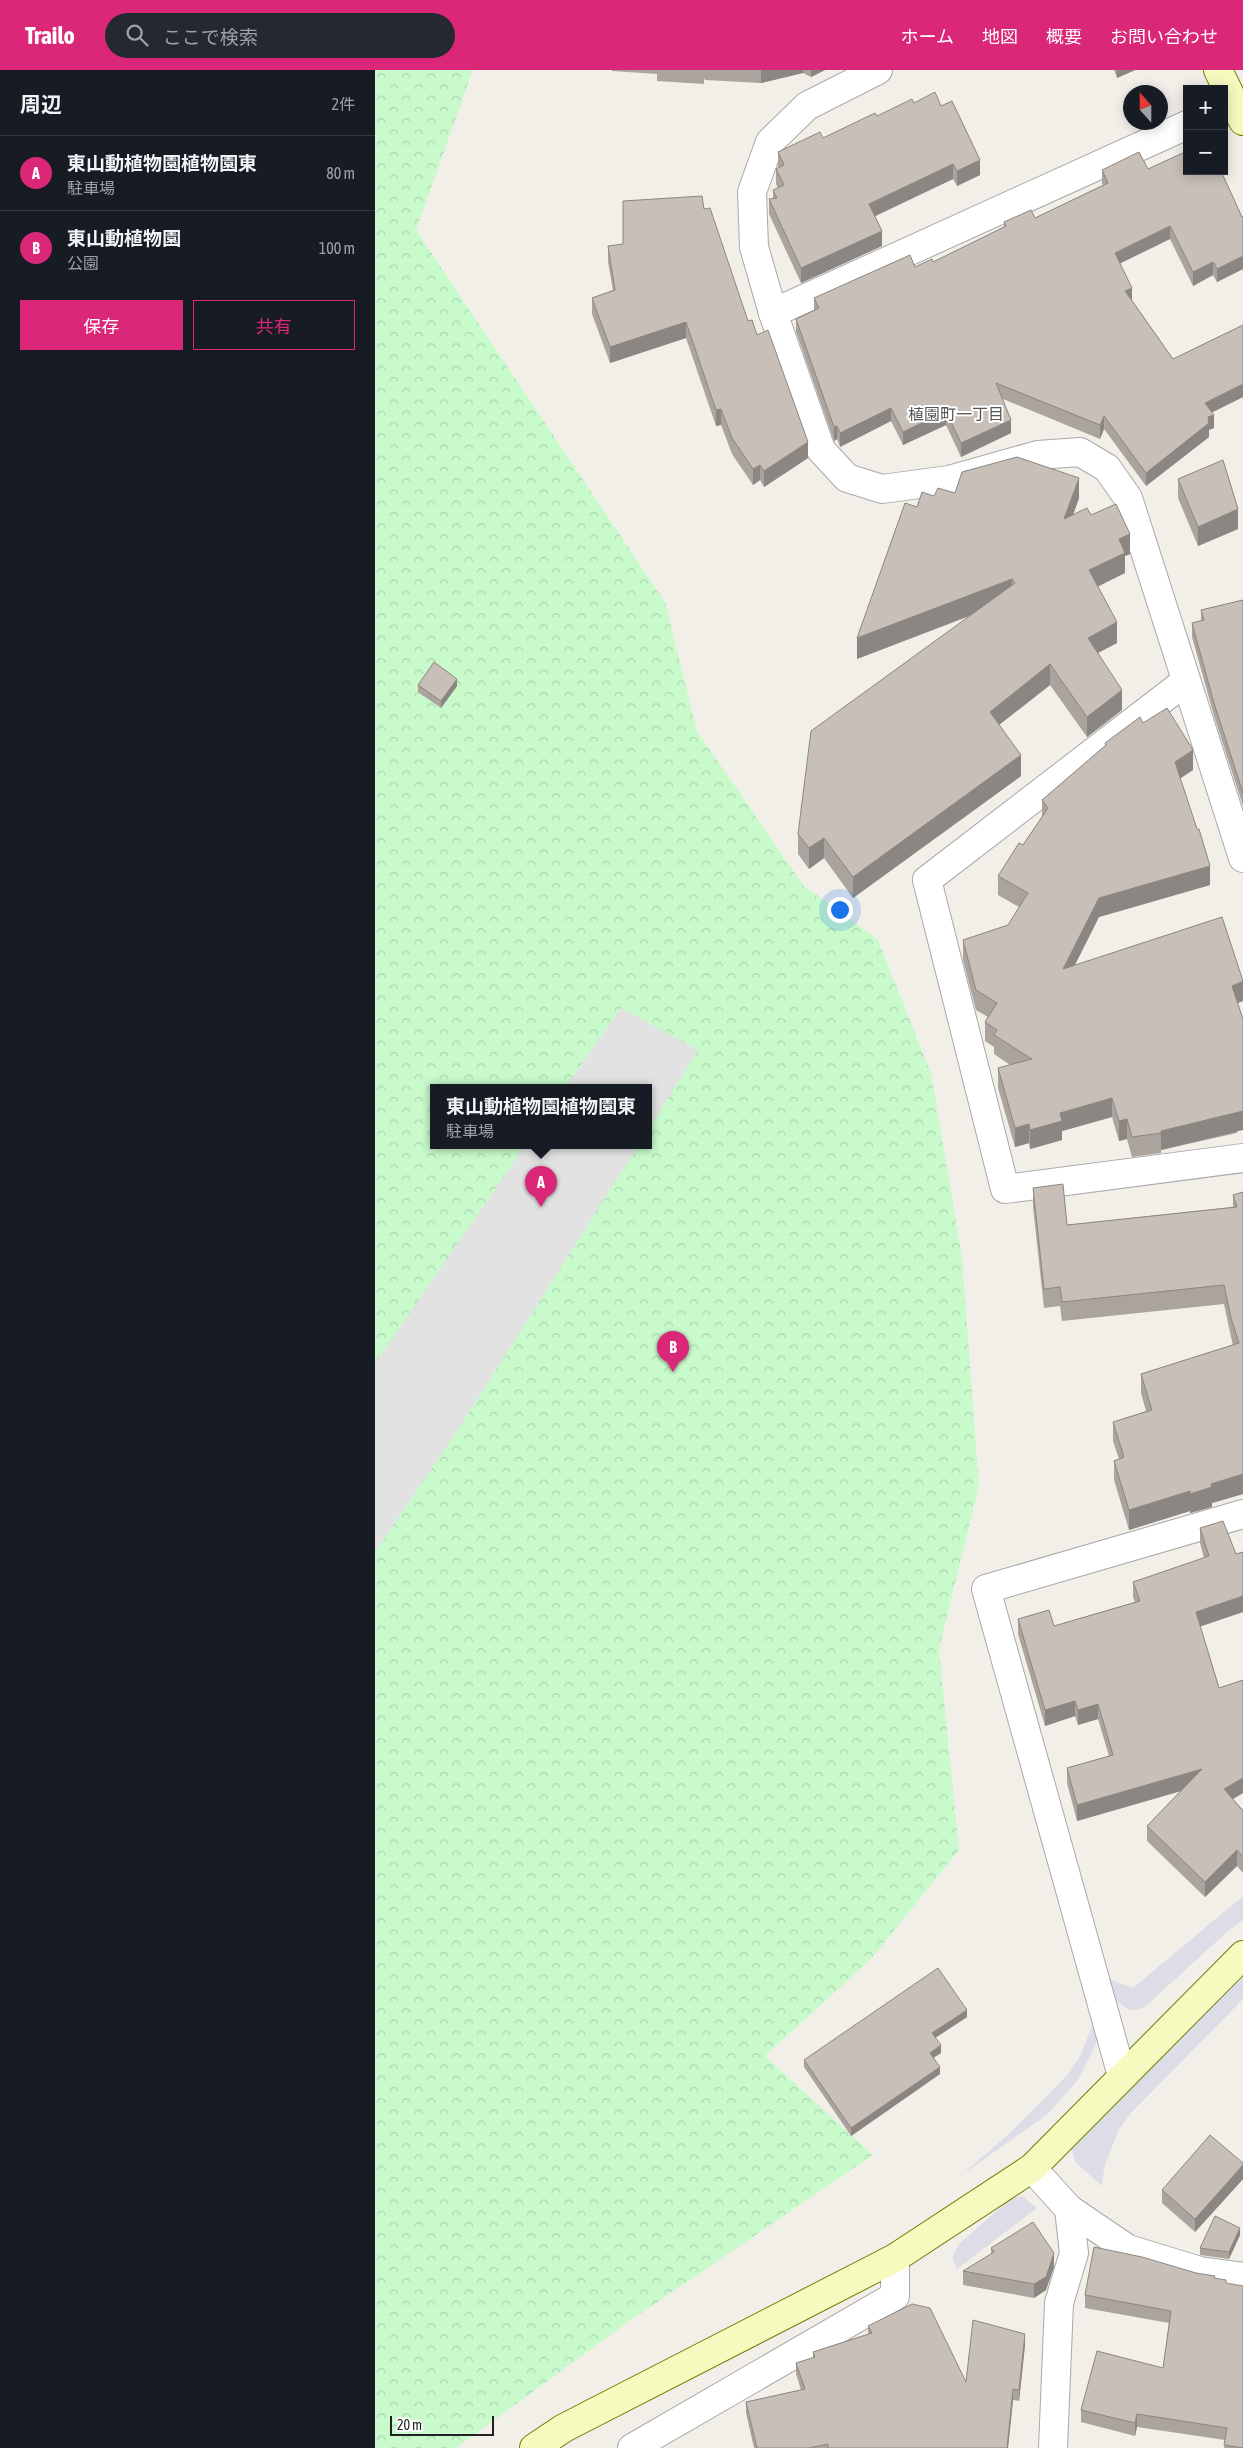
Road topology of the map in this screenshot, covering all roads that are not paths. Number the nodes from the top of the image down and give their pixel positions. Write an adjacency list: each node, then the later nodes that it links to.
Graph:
1 (878, 70): 5 (street)
2 (1218, 70): 3 (street)
3 (1234, 110)
4 (1183, 127): 5 (street)
5 (773, 313): 6 (street)
6 (1186, 681): 7 (street); 8 (street)
7 (1243, 858)
8 (1243, 1158)
9 (1243, 1514): 11 (street)
10 (1243, 1955): 11 (street)
11 (1122, 2076): 12 (street)
12 (1032, 2168): 13 (street); 14 (street)
13 (1069, 2209): 15 (street); 18 (street)
14 (895, 2258): 16 (street); 17 (street)
15 (1243, 2277)
16 (533, 2448)
17 (632, 2448)
18 (1053, 2448)

